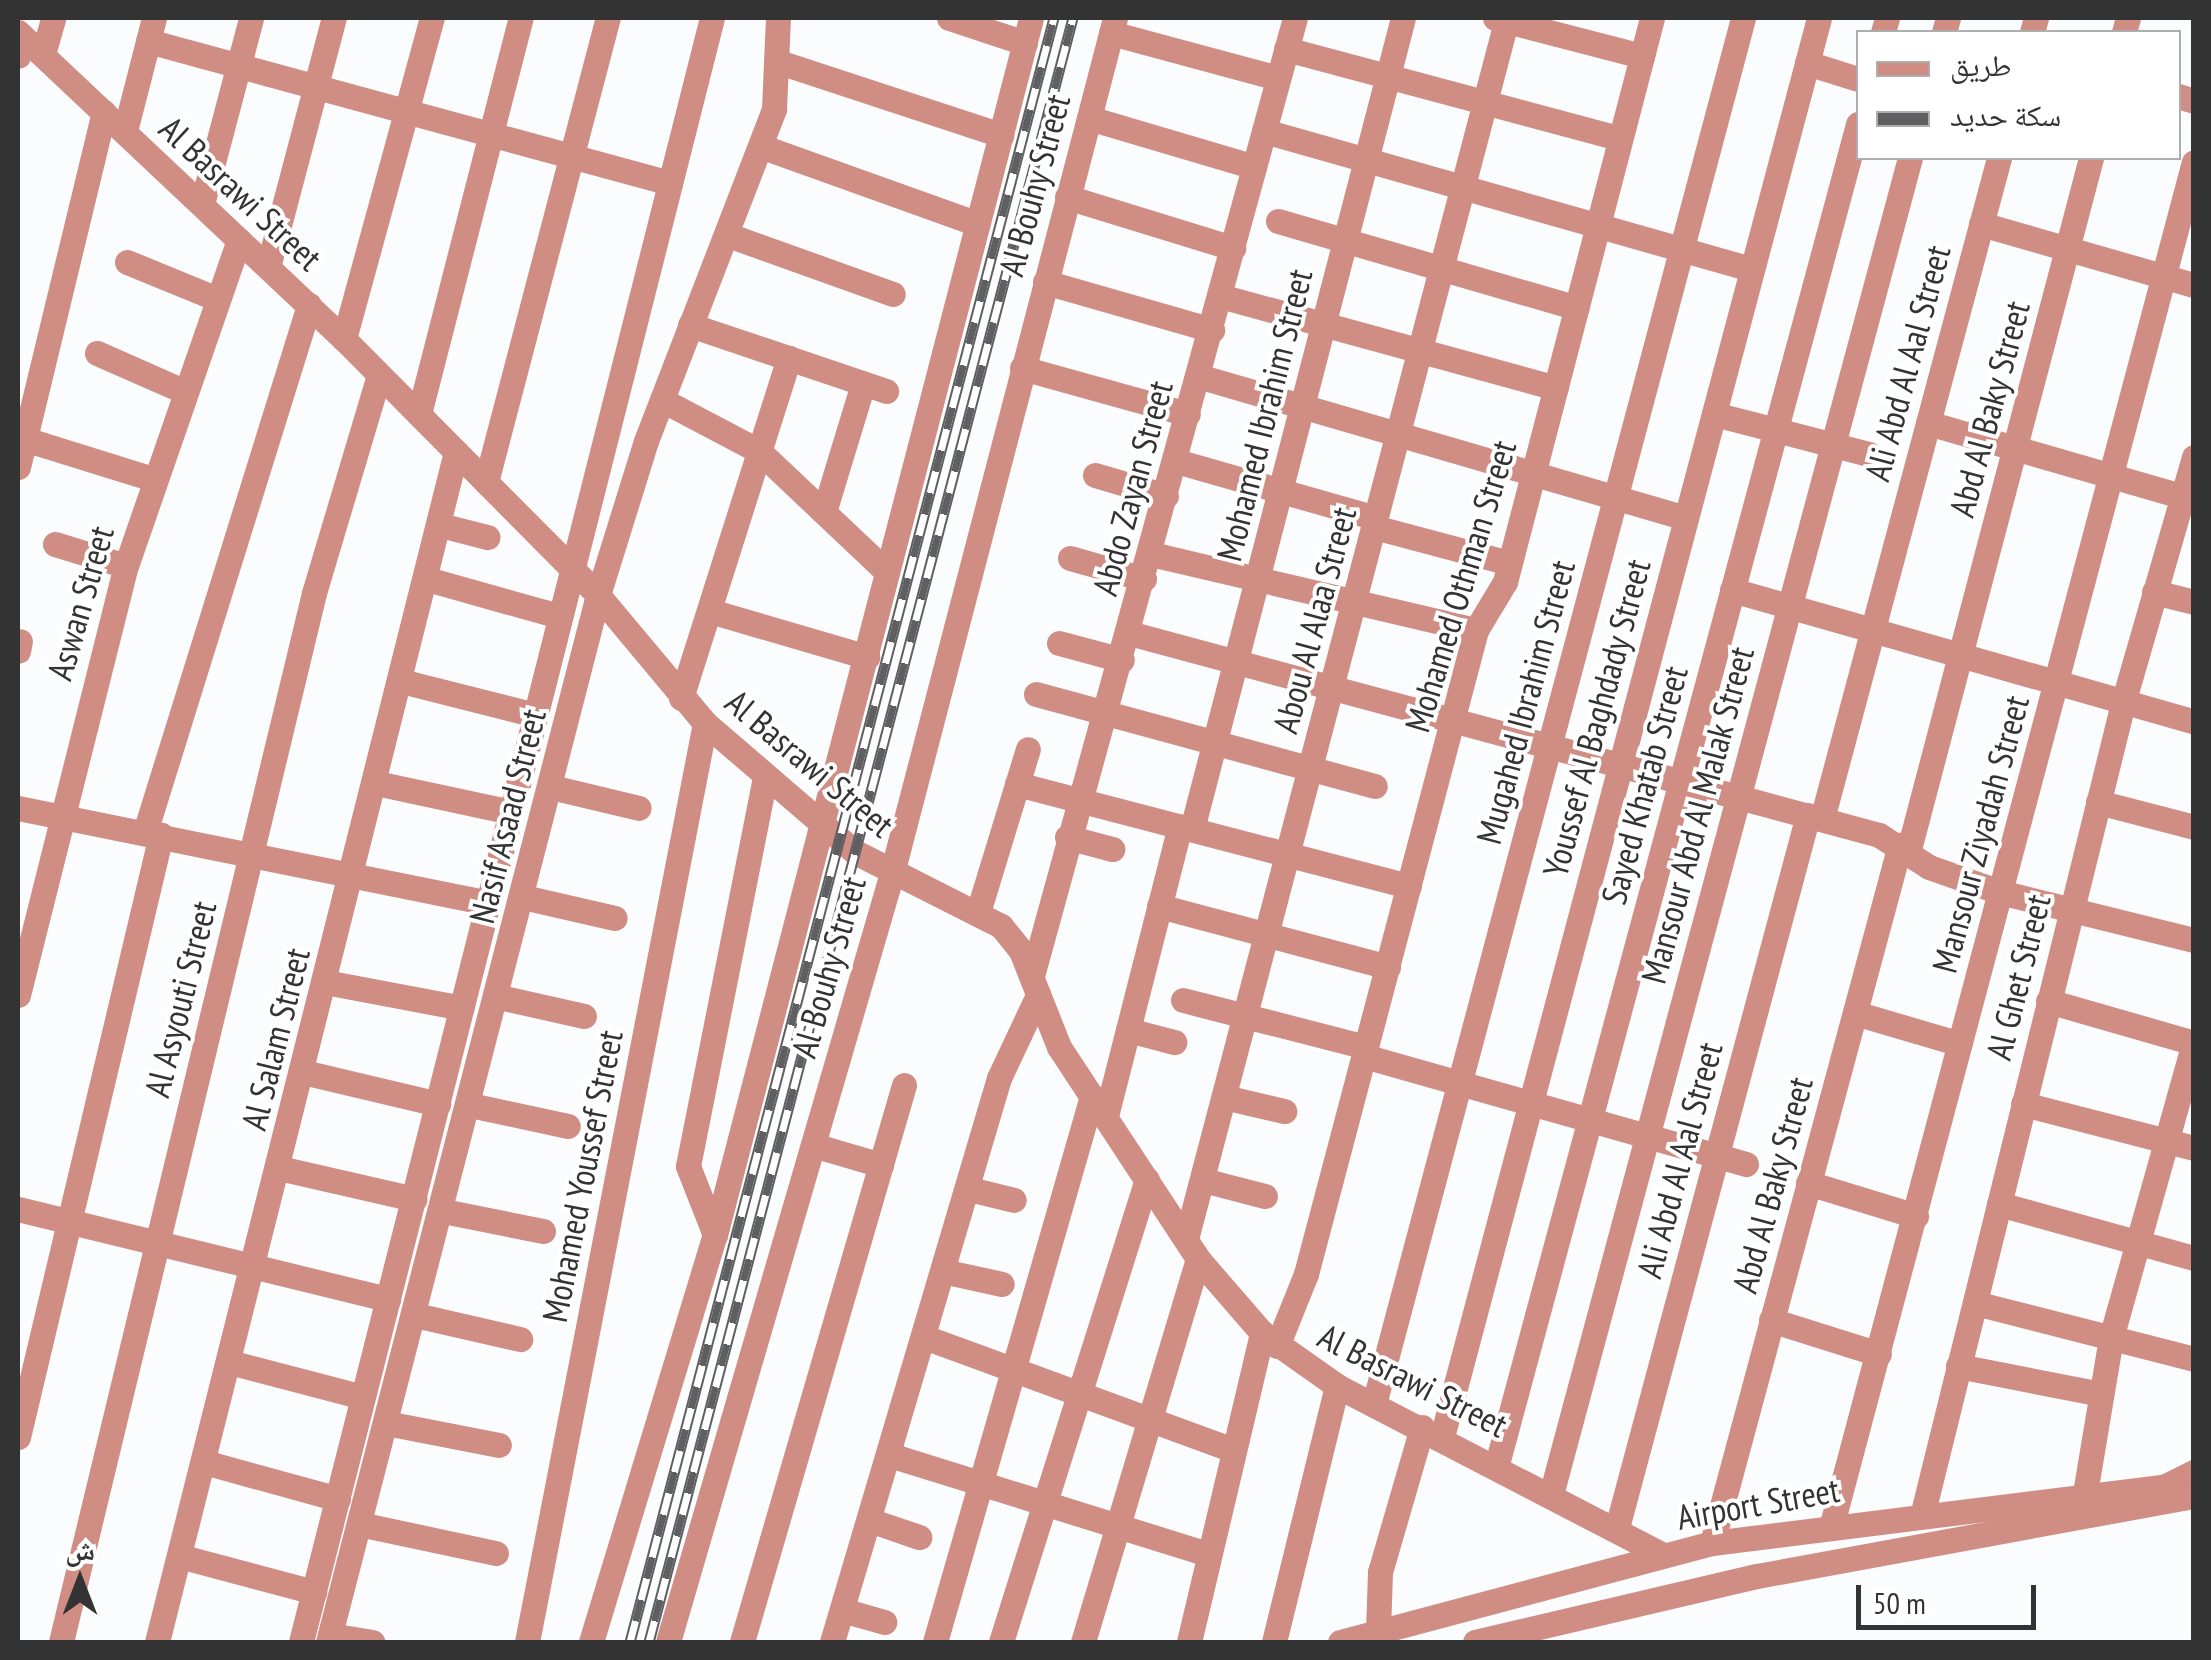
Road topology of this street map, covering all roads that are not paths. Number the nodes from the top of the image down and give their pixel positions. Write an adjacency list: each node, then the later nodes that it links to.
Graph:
1 (52, 18): 19 (street)
2 (251, 18): 25 (street)
3 (334, 18): 29 (street)
4 (432, 18): 32 (street)
5 (520, 18): 37 (street)
6 (608, 18): 41 (street)
7 (712, 18): 48 (street, Nasif Asaad Street)
8 (778, 18): 23 (street, Nasif Asaad Street)
9 (948, 18): 20 (street)
10 (1032, 18): 20 (street, Al Bouhy Street)
11 (1295, 18): 21 (street, Abdo Zayan Street)
12 (1502, 18): 22 (street); 30 (street, Abou Al Alaa Street)
13 (1652, 18): 22 (street, Mohamed Othman Street)
14 (1743, 18): 61 (street, Mugahed Ibrahim Street)
15 (1819, 18): 24 (street, Youssef Al Baghdady Street)
16 (1396, 19): 26 (street, Mohamed Ibrahim Street)
17 (1113, 25): 28 (street); 33 (street, Al Bouhy Street)
18 (151, 30): 25 (street); 34 (street)
19 (25, 44): 31 (street, Al Basrawi Street)
20 (1025, 44): 38 (street, Al Bouhy Street)
21 (1286, 49): 26 (street); 28 (street, Abdo Zayan Street)
22 (1642, 56): 39 (street, Mohamed Othman Street)
23 (782, 63): 38 (street); 40 (street, Nasif Asaad Street)
24 (1807, 63): 27 (street); 65 (street, Youssef Al Baghdady Street)
25 (238, 66): 29 (street); 51 (street)
26 (1388, 76): 30 (street); 42 (street, Mohamed Ibrahim Street)
27 (1856, 77)
28 (1278, 78): 35 (street, Abdo Zayan Street)
29 (316, 87): 32 (street); 63 (street)
30 (1485, 102): 39 (street); 49 (street, Abou Al Alaa Street)
31 (104, 112): 34 (street, Al Basrawi Street); 94 (street)
32 (408, 112): 37 (street); 77 (street)
33 (1088, 118): 47 (street); 50 (street, Al Bouhy Street)
34 (124, 131): 51 (street, Al Basrawi Street)
35 (1264, 131): 42 (street); 47 (street, Abdo Zayan Street)
36 (1856, 131): 92 (street, Sayed Khatab Street)
37 (490, 134): 41 (street); 88 (street)
38 (1001, 135): 53 (street, Al Bouhy Street)
39 (1619, 138): 55 (street, Mohamed Othman Street)
40 (763, 148): 53 (street); 56 (street, Nasif Asaad Street)
41 (572, 156): 48 (street); 107 (street)
42 (1367, 160): 49 (street); 58 (street, Mohamed Ibrahim Street)
43 (1909, 160): 95 (street, Mansour Abd Al Malak Street)
44 (1998, 160): 54 (street, Ali Abd Al Aal Street)
45 (2090, 160): 59 (street, Abd Al Baky Street)
46 (2194, 162): 66 (street, Mansour Ziyadah Street)
47 (1254, 167): 60 (street, Abdo Zayan Street)
48 (670, 183): 122 (street, Nasif Asaad Street)
49 (1462, 188): 55 (street); 64 (street, Abou Al Alaa Street)
50 (1068, 197): 60 (street); 67 (street, Al Bouhy Street)
51 (202, 204): 57 (street, Al Basrawi Street)
52 (1278, 221): 58 (street)
53 (978, 224): 123 (street, Al Bouhy Street)
54 (1981, 224): 59 (street); 91 (street, Ali Abd Al Aal Street)
55 (1598, 226): 61 (street); 73 (street, Mohamed Othman Street)
56 (728, 235): 69 (street); 74 (street, Nasif Asaad Street)
57 (239, 240): 63 (street, Al Basrawi Street); 71 (street, Aswan Street)
58 (1346, 240): 64 (street); 75 (street, Mohamed Ibrahim Street)
59 (2068, 247): 66 (street); 96 (street, Abd Al Baky Street)
60 (1233, 248): 70 (street, Abdo Zayan Street)
61 (1681, 250): 65 (street); 110 (street, Mugahed Ibrahim Street)
62 (127, 262): 71 (street)
63 (268, 267): 72 (street, Al Basrawi Street)
64 (1442, 268): 73 (street); 78 (street, Abou Al Alaa Street)
65 (1751, 269): 90 (street, Youssef Al Baghdady Street)
66 (2163, 276): 68 (street); 105 (street, Mansour Ziyadah Street)
67 (1045, 282): 76 (street); 81 (street, Al Bouhy Street)
68 (2194, 284)
69 (894, 294)
70 (1220, 296): 75 (street); 76 (street, Abdo Zayan Street)
71 (218, 299): 85 (street, Aswan Street)
72 (308, 305): 77 (street, Al Basrawi Street); 175 (street)
73 (1577, 308): 84 (street, Mohamed Othman Street)
74 (690, 324): 80 (street); 86 (street, Nasif Asaad Street)
75 (1323, 325): 78 (street); 87 (street, Mohamed Ibrahim Street)
76 (1212, 330): 83 (street, Abdo Zayan Street)
77 (344, 339): 82 (street, Al Basrawi Street)
78 (1420, 352): 84 (street); 93 (street, Abou Al Alaa Street)
79 (96, 353): 85 (street)
80 (788, 358): 97 (street); 112 (street)
81 (1022, 368): 89 (street); 181 (street, Al Bouhy Street)
82 (379, 374): 88 (street, Al Basrawi Street); 179 (street, Al Asyouti Street)
83 (1198, 376): 87 (street); 89 (street, Abdo Zayan Street)
84 (1556, 388): 103 (street, Mohamed Othman Street)
85 (183, 391): 106 (street, Aswan Street)
86 (662, 400): 97 (street); 128 (street, Nasif Asaad Street)
87 (1302, 406): 93 (street); 108 (street, Mohamed Ibrahim Street)
88 (419, 414): 98 (street, Al Basrawi Street)
89 (1188, 414): 101 (street, Abdo Zayan Street)
90 (1714, 414): 92 (street); 113 (street, Youssef Al Baghdady Street)
91 (1928, 423): 96 (street); 134 (street, Ali Abd Al Aal Street)
92 (1776, 430): 95 (street); 126 (street, Sayed Khatab Street)
93 (1398, 434): 103 (street); 114 (street, Abou Al Alaa Street)
94 (21, 438): 102 (street); 106 (street)
95 (1833, 445): 99 (street); 131 (street, Mansour Abd Al Malak Street)
96 (2015, 448): 105 (street); 138 (street, Abd Al Baky Street)
97 (760, 451): 112 (street); 132 (street)
98 (456, 452): 107 (street, Al Basrawi Street); 115 (street, Al Salam Street)
99 (1869, 454)
100 (2194, 458): 111 (street, Al Ghet Street)
101 (1176, 461): 108 (street); 109 (street, Abdo Zayan Street)
102 (18, 467)
103 (1534, 474): 110 (street); 119 (street, Mohamed Othman Street)
104 (1095, 475): 109 (street)
105 (2110, 476): 111 (street); 143 (street, Mansour Ziyadah Street)
106 (153, 478): 120 (street, Aswan Street)
107 (486, 482): 122 (street, Al Basrawi Street)
108 (1280, 491): 114 (street); 125 (street, Mohamed Ibrahim Street)
109 (1166, 496): 121 (street, Abdo Zayan Street)
110 (1615, 497): 113 (street); 154 (street, Mugahed Ibrahim Street)
111 (2188, 498): 127 (street, Al Ghet Street)
112 (824, 512): 123 (street)
113 (1686, 518): 156 (street, Youssef Al Baghdady Street)
114 (1375, 523): 119 (street); 129 (street, Abou Al Alaa Street)
115 (440, 525): 116 (street); 124 (street, Al Salam Street)
116 (487, 537)
117 (55, 544): 120 (street)
118 (1070, 558): 121 (street)
119 (1510, 563): 135 (street, Mohamed Othman Street)
120 (126, 566): 170 (street, Aswan Street)
121 (1148, 566): 125 (street); 136 (street, Abdo Zayan Street)
122 (571, 568): 128 (street, Al Basrawi Street); 133 (street, Nasif Asaad Street)
123 (887, 572): 139 (street, Al Bouhy Street)
124 (427, 578): 133 (street); 142 (street, Al Salam Street)
125 (1258, 579): 129 (street); 141 (street, Mohamed Ibrahim Street)
126 (1732, 590): 131 (street); 159 (street, Sayed Khatab Street)
127 (2154, 592): 130 (street); 147 (street, Al Ghet Street)
128 (598, 595): 146 (street, Al Basrawi Street); 163 (street, Nasif Asaad Street)
129 (1355, 602): 135 (street); 144 (street, Abou Al Alaa Street)
130 (2194, 602)
131 (1790, 605): 134 (street); 164 (street, Mansour Abd Al Malak Street)
132 (710, 611): 139 (street); 146 (street)
133 (558, 616): 148 (street, Nasif Asaad Street)
134 (1874, 628): 138 (street); 171 (street, Ali Abd Al Aal Street)
135 (1476, 630): 150 (street, Mohamed Othman Street)
136 (1129, 633): 140 (street, Abdo Zayan Street); 141 (street)
137 (1058, 643): 140 (street)
138 (1962, 651): 143 (street); 178 (street, Abd Al Baky Street)
139 (867, 657): 173 (street, Al Bouhy Street)
140 (1122, 660): 149 (street, Abdo Zayan Street)
141 (1237, 662): 144 (street); 153 (street, Mohamed Ibrahim Street)
142 (401, 682): 148 (street); 160 (street, Al Salam Street)
143 (2056, 682): 147 (street); 184 (street, Mansour Ziyadah Street)
144 (1333, 686): 150 (street); 157 (street, Abou Al Alaa Street)
145 (1036, 694): 149 (street)
146 (682, 698): 152 (street, Al Basrawi Street)
147 (2123, 703): 151 (street); 166 (street, Al Ghet Street)
148 (535, 715): 169 (street, Nasif Asaad Street)
149 (1107, 715): 153 (street); 165 (street, Abdo Zayan Street)
150 (1454, 719): 154 (street); 183 (street, Mohamed Othman Street)
151 (2194, 722)
152 (705, 723): 158 (street, Al Basrawi Street); 307 (street, Mohamed Youssef Street)
153 (1215, 744): 157 (street); 174 (street, Mohamed Ibrahim Street)
154 (1550, 744): 156 (street); 210 (street, Mugahed Ibrahim Street)
155 (1028, 749): 161 (street)
156 (1620, 762): 159 (street); 213 (street, Youssef Al Baghdady Street)
157 (1311, 770): 162 (street); 180 (street, Abou Al Alaa Street)
158 (765, 777): 173 (street, Al Basrawi Street); 242 (street)
159 (1682, 780): 164 (street); 219 (street, Sayed Khatab Street)
160 (376, 783): 169 (street); 182 (street, Al Salam Street)
161 (1018, 784): 165 (street); 189 (street)
162 (1375, 786)
163 (550, 787): 168 (street); 185 (street, Nasif Asaad Street)
164 (1738, 796): 171 (street); 221 (street, Mansour Abd Al Malak Street)
165 (1080, 800): 174 (street); 176 (street, Abdo Zayan Street)
166 (2098, 802): 172 (street); 188 (street, Al Ghet Street)
167 (18, 808): 170 (street)
168 (639, 808)
169 (511, 812): 186 (street, Nasif Asaad Street)
170 (61, 816): 175 (street); 196 (street, Aswan Street)
171 (1815, 817): 178 (street); 225 (street, Ali Abd Al Aal Street)
172 (2194, 827)
173 (822, 828): 181 (street, Al Basrawi Street); 242 (street, Al Bouhy Street)
174 (1186, 828): 180 (street); 187 (street, Mohamed Ibrahim Street)
175 (153, 834): 179 (street); 240 (street)
176 (1068, 838): 177 (street); 195 (street, Abdo Zayan Street)
177 (1112, 849)
178 (1904, 849): 184 (street); 201 (street, Abd Al Baky Street)
179 (252, 853): 182 (street); 243 (street, Al Asyouti Street)
180 (1288, 854): 183 (street); 191 (street, Abou Al Alaa Street)
181 (892, 873): 189 (street, Al Basrawi Street); 223 (street, Al Bouhy Street)
182 (353, 874): 186 (street); 194 (street, Al Salam Street)
183 (1409, 886): 193 (street, Mohamed Othman Street)
184 (2000, 892): 188 (street); 207 (street, Mansour Ziyadah Street)
185 (523, 897): 190 (street); 197 (street, Nasif Asaad Street)
186 (489, 903): 200 (street, Nasif Asaad Street)
187 (1159, 906): 191 (street); 204 (street, Mohamed Ibrahim Street)
188 (2072, 906): 192 (street); 199 (street, Al Ghet Street)
189 (979, 909): 195 (street, Al Basrawi Street)
190 (615, 918)
191 (1268, 934): 193 (street); 203 (street, Abou Al Alaa Street)
192 (2194, 940)
193 (1388, 966): 208 (street, Mohamed Othman Street)
194 (326, 982): 200 (street); 209 (street, Al Salam Street)
195 (1035, 985): 217 (street, Al Basrawi Street); 232 (street, Abdo Zayan Street)
196 (18, 995)
197 (499, 997): 202 (street); 216 (street, Nasif Asaad Street)
198 (1183, 1000): 203 (street)
199 (2048, 1001): 206 (street); 215 (street, Al Ghet Street)
200 (462, 1008): 214 (street, Nasif Asaad Street)
201 (1855, 1013): 207 (street); 231 (street, Abd Al Baky Street)
202 (584, 1016)
203 (1245, 1017): 208 (street); 212 (street, Abou Al Alaa Street)
204 (1128, 1030): 205 (street); 217 (street, Mohamed Ibrahim Street)
205 (1174, 1042)
206 (2193, 1043): 222 (street)
207 (1960, 1044): 239 (street, Mansour Ziyadah Street)
208 (1365, 1052): 210 (street); 257 (street, Mohamed Othman Street)
209 (303, 1072): 214 (street); 228 (street, Al Salam Street)
210 (1460, 1083): 213 (street); 267 (street, Mugahed Ibrahim Street)
211 (904, 1085): 226 (street)
212 (1224, 1097): 218 (street); 230 (street, Abou Al Alaa Street)
213 (1530, 1103): 219 (street); 270 (street, Youssef Al Baghdady Street)
214 (438, 1104): 234 (street, Nasif Asaad Street)
215 (2023, 1104): 222 (street); 236 (street, Al Ghet Street)
216 (470, 1105): 220 (street); 238 (street, Nasif Asaad Street)
217 (1099, 1106): 229 (street, Al Basrawi Street); 262 (street, Mohamed Ibrahim Street)
218 (1284, 1111)
219 (1590, 1120): 221 (street); 276 (street, Sayed Khatab Street)
220 (568, 1126)
221 (1647, 1136): 225 (street); 279 (street, Mansour Abd Al Malak Street)
222 (2166, 1141): 224 (street); 244 (street)
223 (813, 1145): 226 (street); 309 (street, Al Bouhy Street)
224 (2194, 1148)
225 (1717, 1156): 227 (street); 287 (street, Ali Abd Al Aal Street)
226 (881, 1164): 310 (street)
227 (1746, 1164)
228 (279, 1168): 234 (street); 247 (street, Al Salam Street)
229 (1147, 1180): 245 (street, Al Basrawi Street); 264 (street)
230 (1203, 1180): 233 (street); 245 (street, Abou Al Alaa Street)
231 (1808, 1183): 239 (street); 253 (street, Abd Al Baky Street)
232 (970, 1189): 235 (street); 248 (street, Abdo Zayan Street)
233 (1265, 1196)
234 (414, 1199): 250 (street, Nasif Asaad Street)
235 (1014, 1200)
236 (1999, 1204): 244 (street); 251 (street, Al Ghet Street)
237 (18, 1209): 240 (street)
238 (442, 1212): 241 (street); 252 (street, Nasif Asaad Street)
239 (1916, 1216): 258 (street, Mansour Ziyadah Street)
240 (69, 1222): 243 (street); 271 (street)
241 (543, 1231)
242 (714, 1235): 308 (street, Al Bouhy Street)
243 (158, 1243): 247 (street); 303 (street, Al Asyouti Street)
244 (2137, 1243): 246 (street); 255 (street)
245 (1192, 1249): 257 (street, Al Basrawi Street); 268 (street, Abou Al Alaa Street)
246 (2194, 1258)
247 (254, 1266): 250 (street); 260 (street, Al Salam Street)
248 (947, 1272): 249 (street); 254 (street, Abdo Zayan Street)
249 (1002, 1284)
250 (388, 1299): 266 (street, Nasif Asaad Street)
251 (1975, 1303): 255 (street); 261 (street, Al Ghet Street)
252 (415, 1316): 256 (street); 269 (street, Nasif Asaad Street)
253 (1771, 1320): 258 (street); 291 (street, Abd Al Baky Street)
254 (927, 1338): 262 (street); 274 (street, Abdo Zayan Street)
255 (2111, 1338): 259 (street); 265 (street)
256 (520, 1339)
257 (1269, 1340): 263 (street, Al Basrawi Street); 273 (street, Mohamed Othman Street)
258 (1878, 1354): 288 (street, Mansour Ziyadah Street)
259 (2194, 1360)
260 (229, 1362): 266 (street); 275 (street, Al Salam Street)
261 (1958, 1366): 265 (street); 284 (street, Al Ghet Street)
262 (1012, 1370): 264 (street); 278 (street, Mohamed Ibrahim Street)
263 (1337, 1386): 267 (street, Al Basrawi Street); 316 (street)
264 (1078, 1394): 268 (street); 283 (street)
265 (2101, 1394): 282 (street)
266 (364, 1397): 281 (street, Nasif Asaad Street)
267 (1374, 1404): 270 (street, Al Basrawi Street)
268 (1149, 1419): 273 (street); 289 (street, Abou Al Alaa Street)
269 (386, 1423): 272 (street); 286 (street, Nasif Asaad Street)
270 (1432, 1432): 276 (street, Al Basrawi Street); 301 (street, Youssef Al Baghdady Street)
271 (18, 1438)
272 (500, 1445)
273 (1233, 1450): 293 (street, Mohamed Othman Street)
274 (893, 1456): 278 (street); 285 (street, Abdo Zayan Street)
275 (204, 1462): 281 (street); 295 (street, Al Salam Street)
276 (1497, 1464): 279 (street, Al Basrawi Street)
277 (2194, 1472): 282 (street, Airport Street)
278 (980, 1484): 283 (street); 312 (street, Mohamed Ibrahim Street)
279 (1552, 1491): 287 (street, Al Basrawi Street)
280 (2194, 1496): 298 (street, Airport Street)
281 (338, 1499): 297 (street, Nasif Asaad Street)
282 (2084, 1499): 284 (street, Airport Street)
283 (1044, 1503): 289 (street); 313 (street)
284 (1922, 1516): 288 (street, Airport Street)
285 (872, 1521): 290 (street); 299 (street, Abdo Zayan Street)
286 (359, 1524): 292 (street); 302 (street, Nasif Asaad Street)
287 (1618, 1524): 294 (street, Al Basrawi Street)
288 (1832, 1524): 291 (street, Airport Street)
289 (1118, 1526): 293 (street); 314 (street, Abou Al Alaa Street)
290 (919, 1537)
291 (1712, 1543): 294 (street, Airport Street)
292 (496, 1553)
293 (1207, 1554): 315 (street, Mohamed Othman Street)
294 (1663, 1555): 296 (street, Airport Street)
295 (179, 1556): 297 (street); 304 (street, Al Salam Street)
296 (1602, 1572): 298 (street); 301 (street, Airport Street)
297 (314, 1592): 305 (street, Nasif Asaad Street)
298 (1613, 1608): 318 (street, Airport Street)
299 (842, 1610): 300 (street); 311 (street, Abdo Zayan Street)
300 (884, 1622)
301 (1378, 1632): 317 (street, Airport Street)
302 (329, 1639): 306 (street)
303 (60, 1642)
304 (157, 1642)
305 (301, 1642)
306 (372, 1642)
307 (527, 1642)
308 (590, 1642)
309 (668, 1642)
310 (742, 1642)
311 (832, 1642)
312 (935, 1642)
313 (1001, 1642)
314 (1083, 1642)
315 (1189, 1642)
316 (1274, 1642)
317 (1340, 1642)
318 (1475, 1642)

